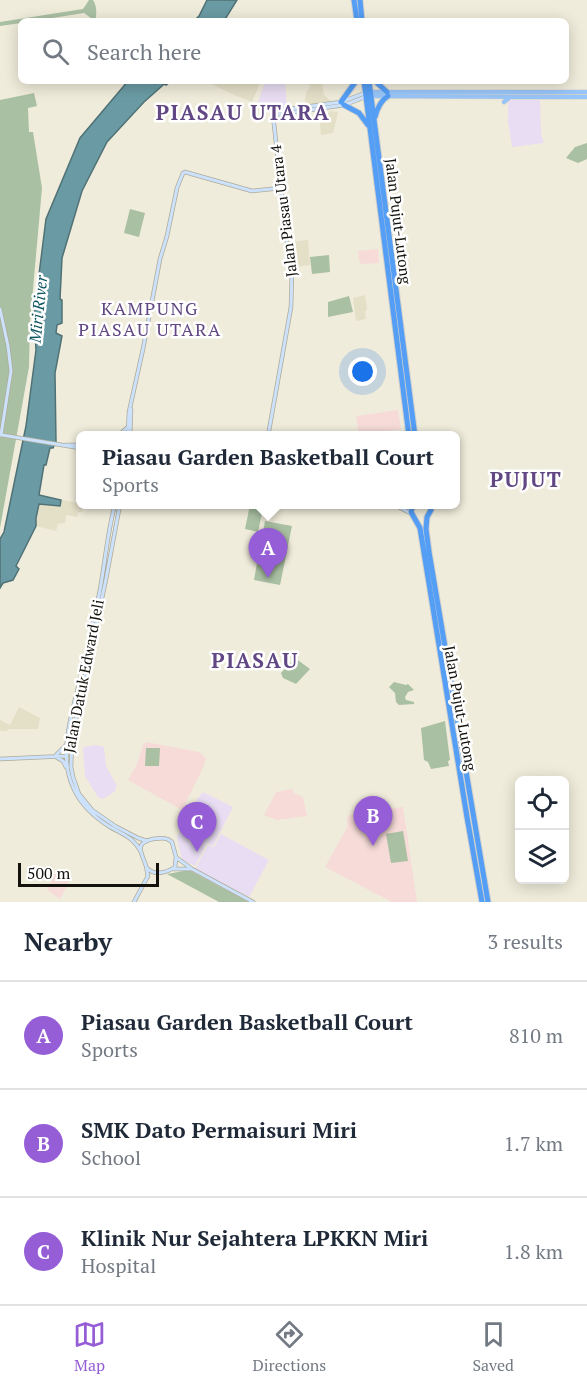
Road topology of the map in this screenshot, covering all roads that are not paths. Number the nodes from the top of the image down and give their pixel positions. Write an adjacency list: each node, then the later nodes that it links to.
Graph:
1 (354, 0): 3 (highway)
2 (360, 0): 4 (highway)
3 (357, 18)
4 (362, 18)
5 (354, 84): 17 (highway)
6 (365, 84): 11 (highway, Jalan Pujut-Lutong)
7 (369, 84): 11 (highway, Jalan Pujut-Lutong)
8 (378, 84): 12 (highway)
9 (475, 92): 10 (main road); 12 (main road); 13 (main road)
10 (587, 92)
11 (368, 94): 12 (main road); 17 (street); 20 (highway, Jalan Pujut-Lutong); 21 (highway, Jalan Pujut-Lutong)
12 (387, 94): 13 (main road); 20 (highway)
13 (502, 96): 14 (main road)
14 (510, 96): 15 (main road); 16 (main road)
15 (587, 97)
16 (504, 102)
17 (342, 103): 18 (street); 21 (highway)
18 (290, 111): 19 (street); 19 (street)
19 (274, 113): 22 (street, Jalan Piasau Utara 4)
20 (375, 120): 32 (highway, Jalan Pujut-Lutong)
21 (370, 129): 31 (highway, Jalan Pujut-Lutong)
22 (281, 188): 24 (street); 30 (street, Jalan Piasau Utara 4)
23 (0, 309): 25 (street)
24 (131, 408): 26 (street); 29 (street)
25 (4, 415): 33 (street); 33 (street)
26 (128, 427): 27 (street); 28 (street)
27 (123, 431)
28 (128, 431)
29 (129, 431)
30 (269, 431)
31 (408, 431)
32 (414, 431)
33 (2, 435): 34 (street)
34 (76, 446)
35 (114, 509): 43 (street, Jalan Datuk Edward Jeli)
36 (119, 509): 42 (street, Jalan Datuk Edward Jeli)
37 (402, 509): 40 (street)
38 (412, 509): 40 (highway, Jalan Pujut-Lutong)
39 (431, 509): 41 (highway, Jalan Pujut-Lutong)
40 (415, 516): 41 (highway); 61 (highway, Jalan Pujut-Lutong)
41 (428, 517): 62 (highway, Jalan Pujut-Lutong)
42 (114, 531): 43 (street); 45 (street, Jalan Datuk Edward Jeli)
43 (109, 537): 44 (street, Jalan Datuk Edward Jeli)
44 (67, 744): 46 (street); 47 (street, Jalan Datuk Edward Jeli)
45 (71, 750): 47 (street); 49 (street, Jalan Datuk Edward Jeli)
46 (54, 756): 47 (street); 48 (street); 50 (street)
47 (66, 756): 49 (street); 50 (street, Jalan Datuk Edward Jeli)
48 (0, 759)
49 (71, 760): 51 (street, Jalan Datuk Edward Jeli)
50 (67, 769): 52 (street, Jalan Datuk Edward Jeli)
51 (147, 840): 52 (street); 53 (street)
52 (141, 852): 54 (street)
53 (176, 857): 55 (street); 56 (street)
54 (147, 868): 57 (street); 58 (street)
55 (171, 869): 56 (street); 57 (street)
56 (192, 869): 60 (street)
57 (157, 873): 58 (street)
58 (148, 876): 59 (street)
59 (134, 902)
60 (253, 902)
61 (482, 902)
62 (488, 902)

